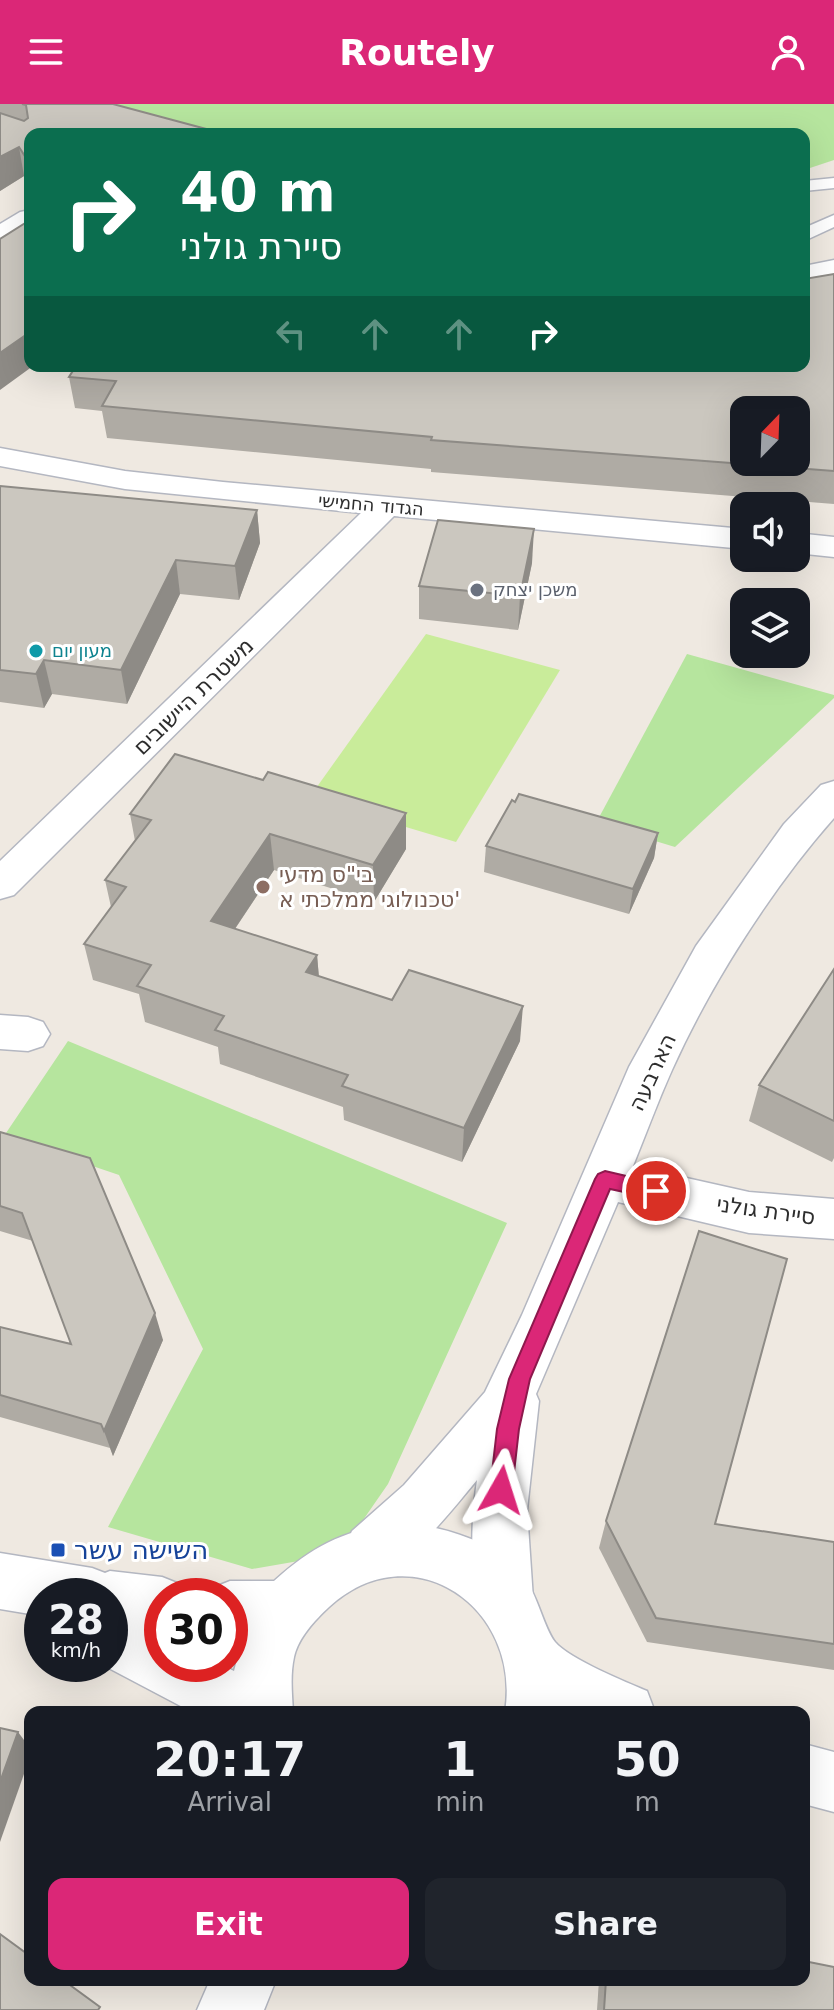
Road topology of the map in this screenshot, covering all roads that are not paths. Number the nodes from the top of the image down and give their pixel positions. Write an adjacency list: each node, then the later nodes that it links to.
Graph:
1 (834, 183): 2 (lane)
2 (810, 185)
3 (0, 208): 4 (street)
4 (24, 215)
5 (24, 220): 8 (street)
6 (834, 220): 7 (lane)
7 (810, 232)
8 (0, 235)
9 (834, 268): 10 (street)
10 (810, 273)
11 (0, 457): 12 (street, הגדוד החמישי)
12 (386, 506): 13 (street, הגדוד החמישי); 17 (street, משטרת היישובים)
13 (730, 538)
14 (810, 544): 15 (street)
15 (834, 547)
16 (834, 794): 18 (street, הארבעה)
17 (0, 885)
18 (605, 1179): 19 (street, סיירת גולני); 20 (street, הארבעה)
19 (834, 1219)
20 (519, 1379): 21 (street, הארבעה); 25 (street, הארבעה)
21 (371, 1550): 25 (street); 28 (street)
22 (0, 1581): 23 (street)
23 (24, 1585)
24 (0, 1592): 26 (street)
25 (505, 1599): 30 (street)
26 (24, 1602)
27 (248, 1609): 28 (street)
28 (286, 1609): 32 (street)
29 (128, 1647): 31 (street)
30 (533, 1687): 33 (street)
31 (240, 1706)
32 (263, 1706)
33 (613, 1706)
34 (810, 1776): 35 (street)
35 (834, 1782)
36 (810, 1791): 37 (street)
37 (834, 1794)

